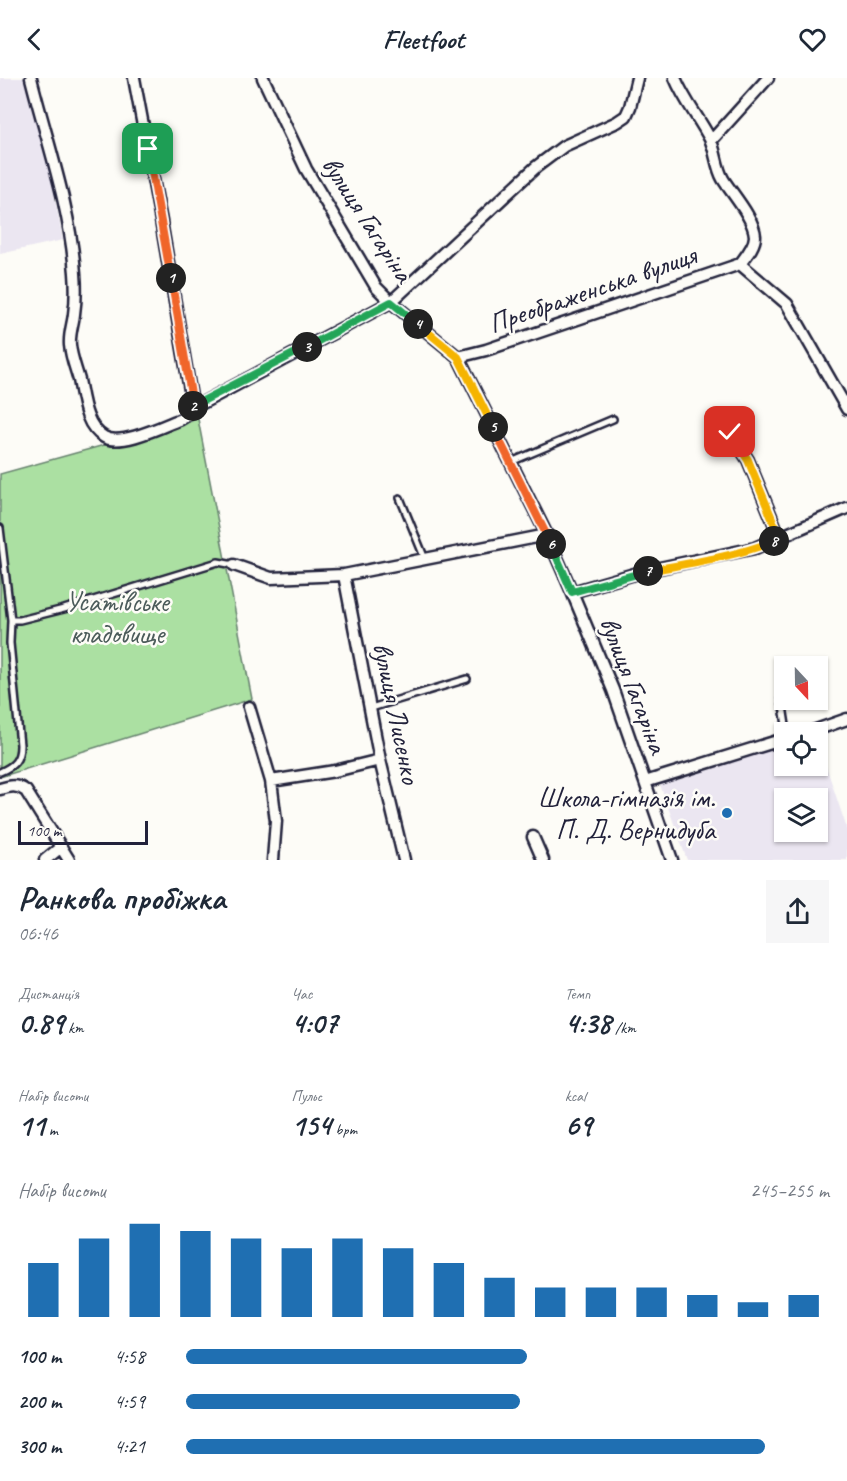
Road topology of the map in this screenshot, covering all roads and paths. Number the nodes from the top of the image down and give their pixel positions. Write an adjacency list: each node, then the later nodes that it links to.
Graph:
1 (31, 78): 11 (street)
2 (134, 78): 11 (street)
3 (263, 78): 9 (street, вулиця Гагаріна)
4 (637, 78): 9 (street)
5 (675, 78): 7 (street, Преображенська вулиця)
6 (768, 78): 7 (street)
7 (711, 141): 8 (street, Преображенська вулиця)
8 (740, 264): 10 (street, Преображенська вулиця); 12 (street, Преображенська вулиця)
9 (391, 302): 10 (street, вулиця Гагаріна); 11 (street)
10 (458, 357): 15 (street, вулиця Гагаріна)
11 (193, 408)
12 (847, 409)
13 (613, 419): 15 (lane)
14 (730, 432): 20 (street)
15 (511, 462): 19 (street, вулиця Гагаріна)
16 (400, 498): 21 (lane)
17 (847, 508): 20 (street)
18 (0, 528): 25 (lane)
19 (547, 535): 21 (street); 24 (street, вулиця Гагаріна)
20 (780, 538): 24 (street)
21 (425, 559): 23 (street)
22 (234, 566): 23 (street); 25 (lane)
23 (344, 575): 28 (street, вулиця Лисенко)
24 (572, 592): 35 (street, вулиця Гагаріна)
25 (11, 620): 33 (lane)
26 (467, 680): 28 (lane)
27 (249, 707): 34 (street)
28 (370, 708): 32 (street, вулиця Лисенко)
29 (847, 719): 30 (street)
30 (828, 726)
31 (774, 742): 35 (street)
32 (380, 760): 34 (street); 42 (street, вулиця Лисенко)
33 (0, 772)
34 (271, 781): 41 (street)
35 (645, 782): 44 (street, вулиця Гагаріна)
36 (5, 787): 38 (street)
37 (534, 837): 43 (street)
38 (61, 848): 39 (street); 40 (street)
39 (45, 860)
40 (69, 860)
41 (273, 860)
42 (404, 860)
43 (543, 860)
44 (672, 860)

